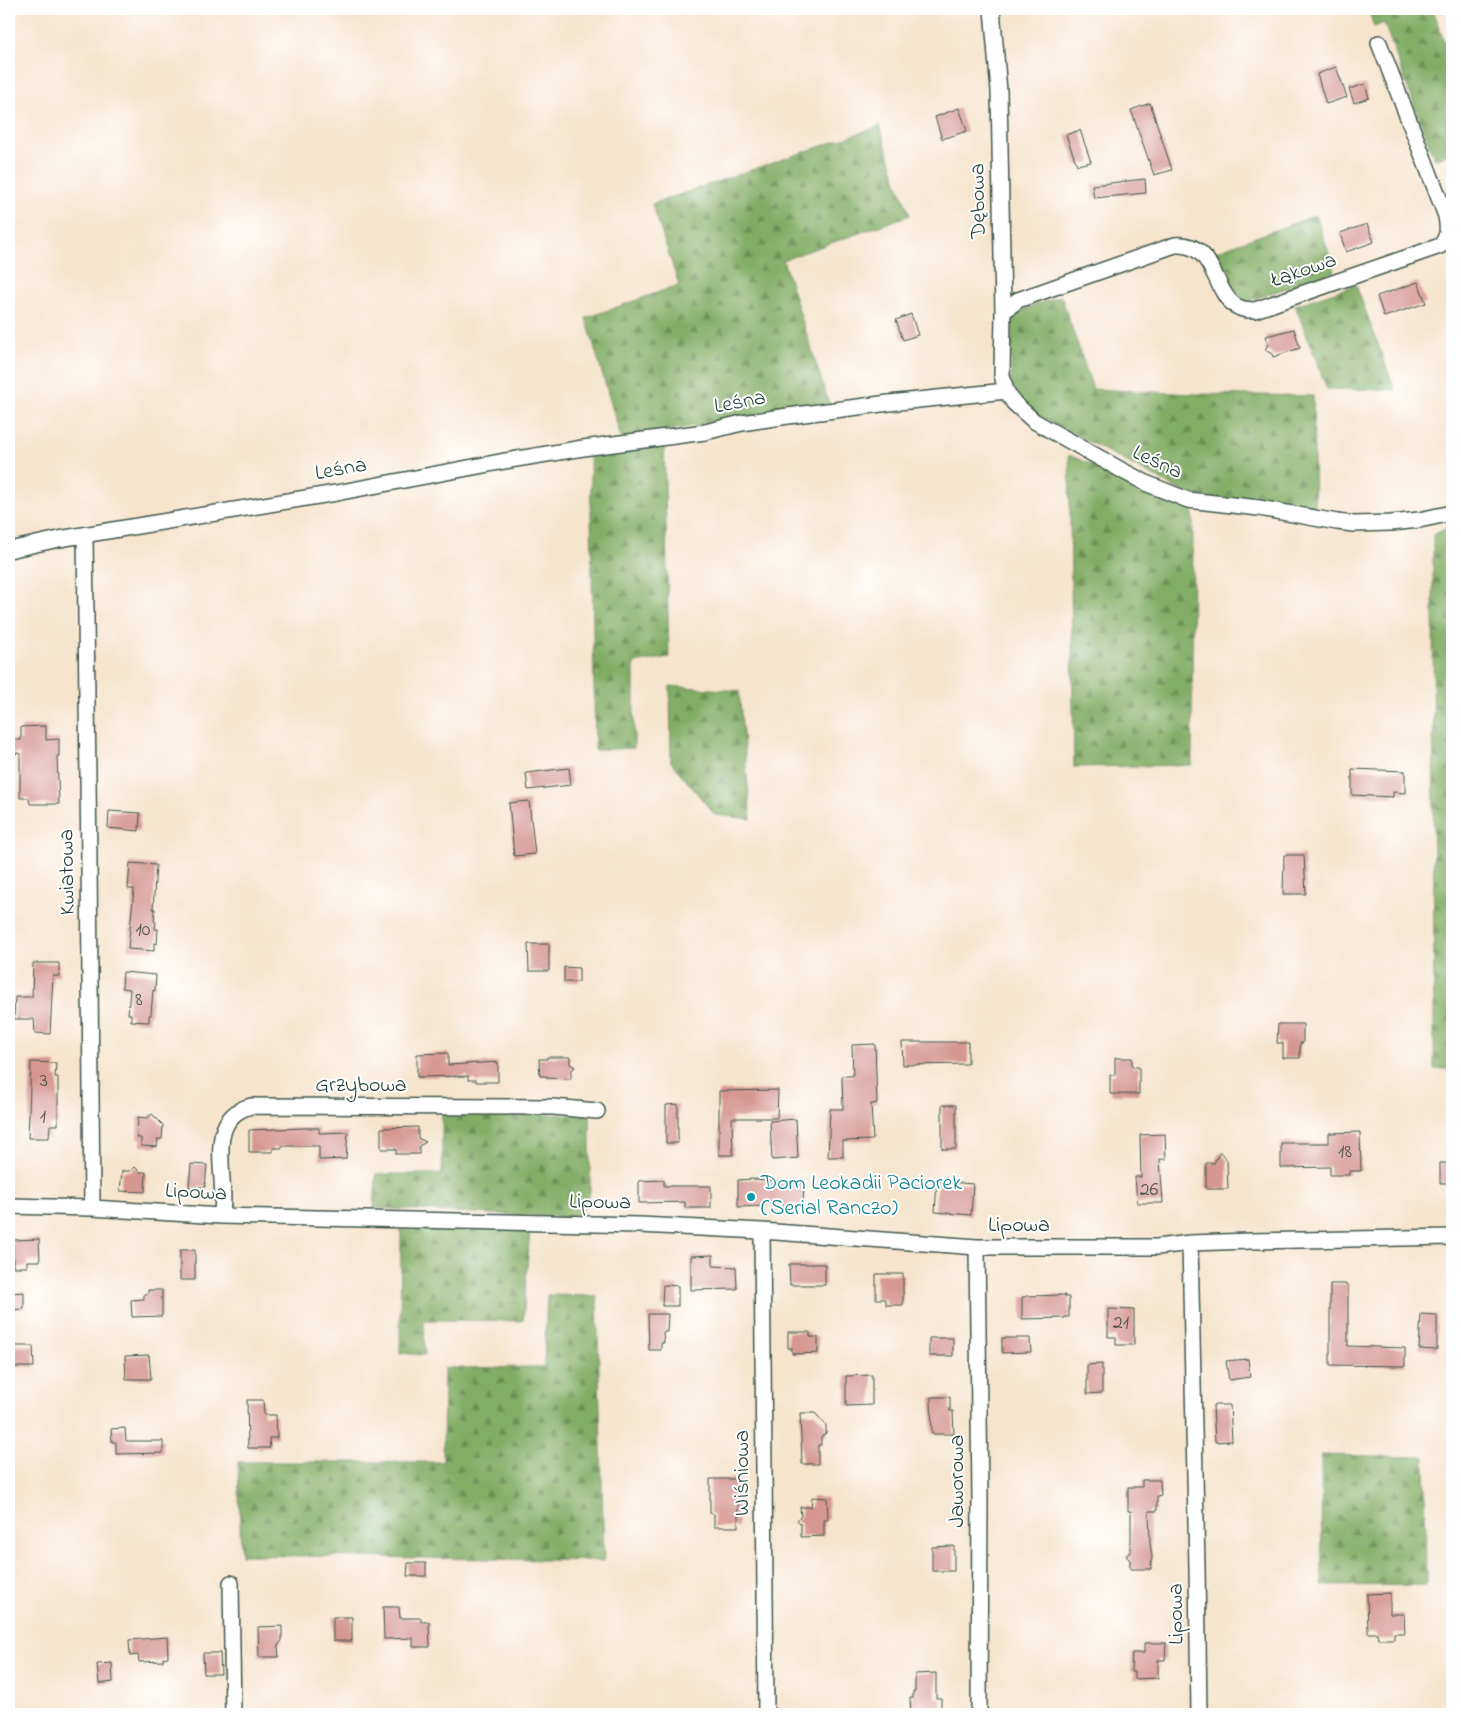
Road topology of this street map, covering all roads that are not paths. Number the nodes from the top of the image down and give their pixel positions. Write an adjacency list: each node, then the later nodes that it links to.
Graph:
1 (992, 9): 3 (street, Dębowa)
2 (1379, 43): 3 (street, Łąkowa)
3 (1003, 312): 4 (street, Dębowa)
4 (1006, 391): 5 (street, Leśna); 6 (street, Leśna)
5 (1452, 513)
6 (85, 535): 7 (street, Leśna); 10 (street, Kwiatowa)
7 (9, 550)
8 (597, 1110): 11 (street, Grzybowa)
9 (9, 1206): 10 (street, Lipowa)
10 (92, 1208): 11 (street, Lipowa)
11 (221, 1216): 12 (street, Lipowa)
12 (762, 1231): 15 (street, Lipowa); 18 (street, Wiśniowa)
13 (1452, 1237): 14 (street, Lipowa)
14 (1190, 1243): 15 (street, Lipowa); 20 (street, Lipowa)
15 (977, 1247): 19 (street, Jaworowa)
16 (231, 1583): 17 (street)
17 (234, 1714)
18 (766, 1714)
19 (978, 1714)
20 (1199, 1714)

